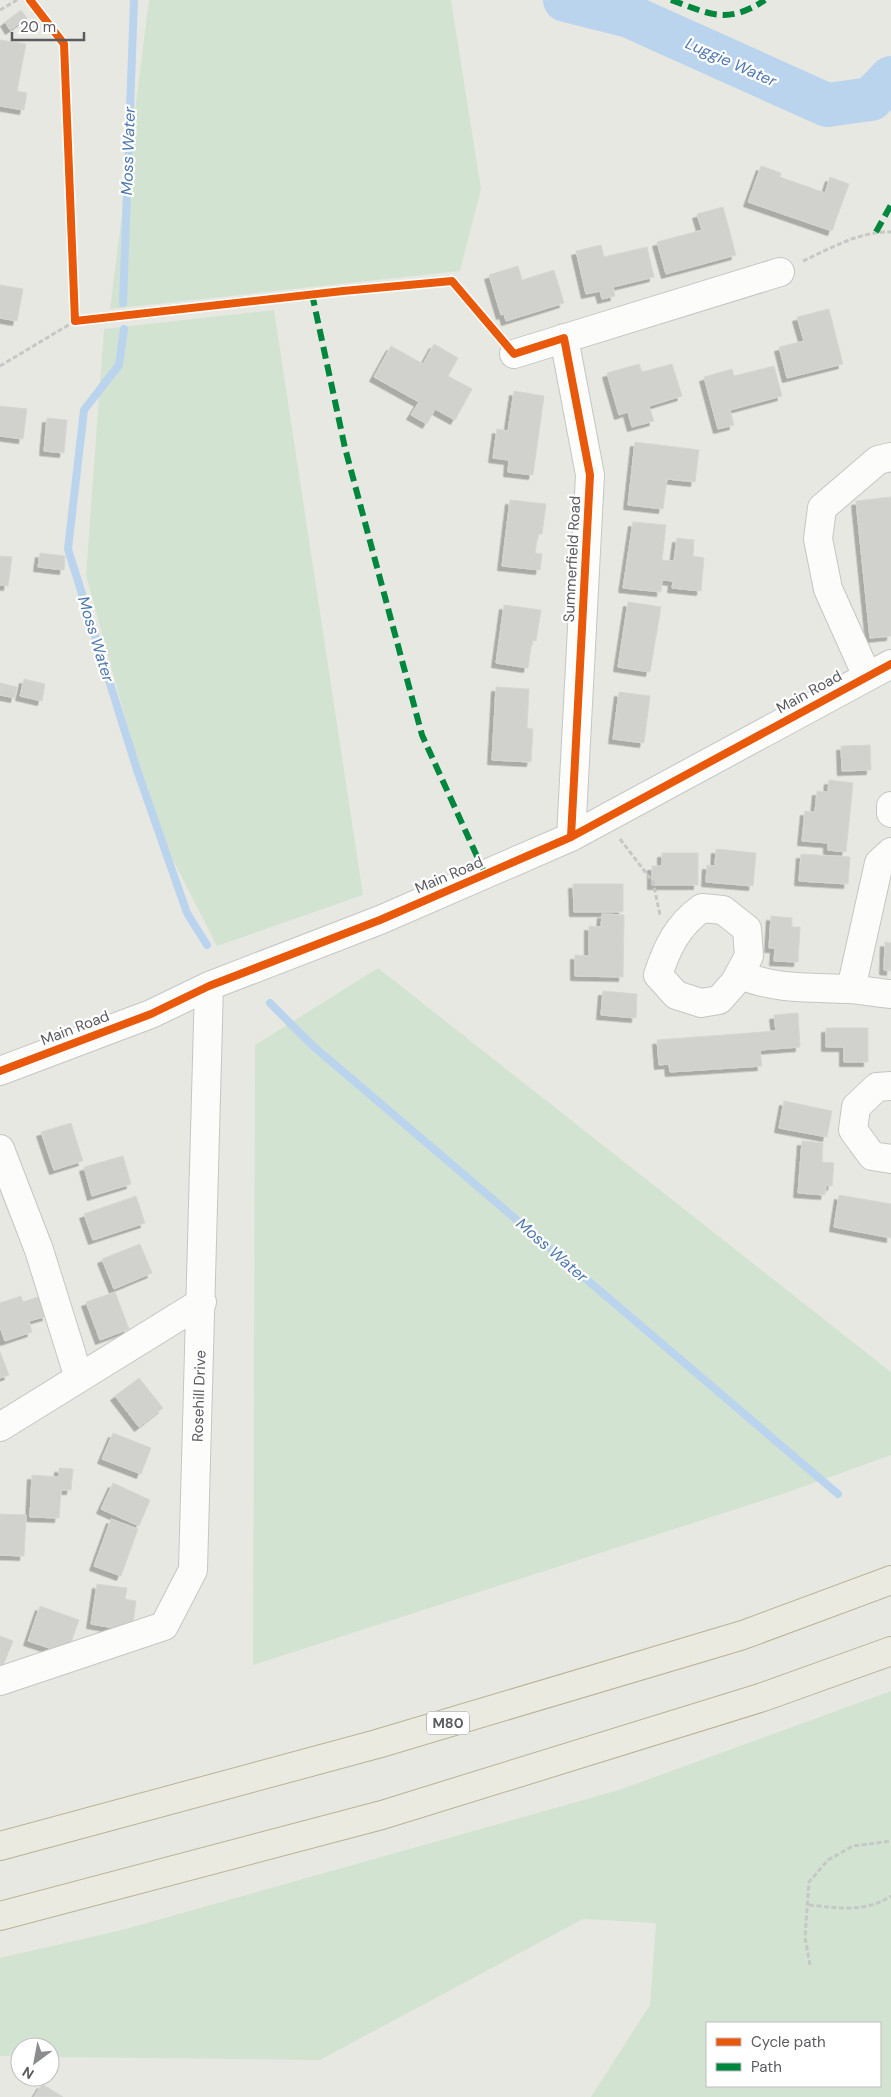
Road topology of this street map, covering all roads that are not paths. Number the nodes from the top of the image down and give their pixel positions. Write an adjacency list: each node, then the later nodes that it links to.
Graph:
1 (780, 272): 2 (street)
2 (564, 338): 3 (street); 9 (street, Summerfield Road)
3 (514, 354)
4 (891, 456): 6 (street)
5 (891, 664): 6 (street, Main Road)
6 (867, 676): 9 (street, Main Road)
7 (891, 806): 8 (street)
8 (891, 813)
9 (571, 837): 12 (street, Main Road)
10 (891, 852): 13 (street)
11 (739, 974): 11 (street); 13 (street)
12 (209, 986): 15 (street, Main Road); 19 (street, Rosehill Drive)
13 (851, 989): 14 (street)
14 (891, 994)
15 (0, 1071)
16 (891, 1086): 18 (street)
17 (0, 1149): 20 (street)
18 (891, 1160)
19 (202, 1302): 20 (street); 24 (street, Rosehill Drive)
20 (78, 1378): 21 (street)
21 (0, 1427)
22 (891, 1580): 25 (highway, M80)
23 (891, 1651): 26 (highway)
24 (0, 1681)
25 (0, 1846)
26 (0, 1916)

